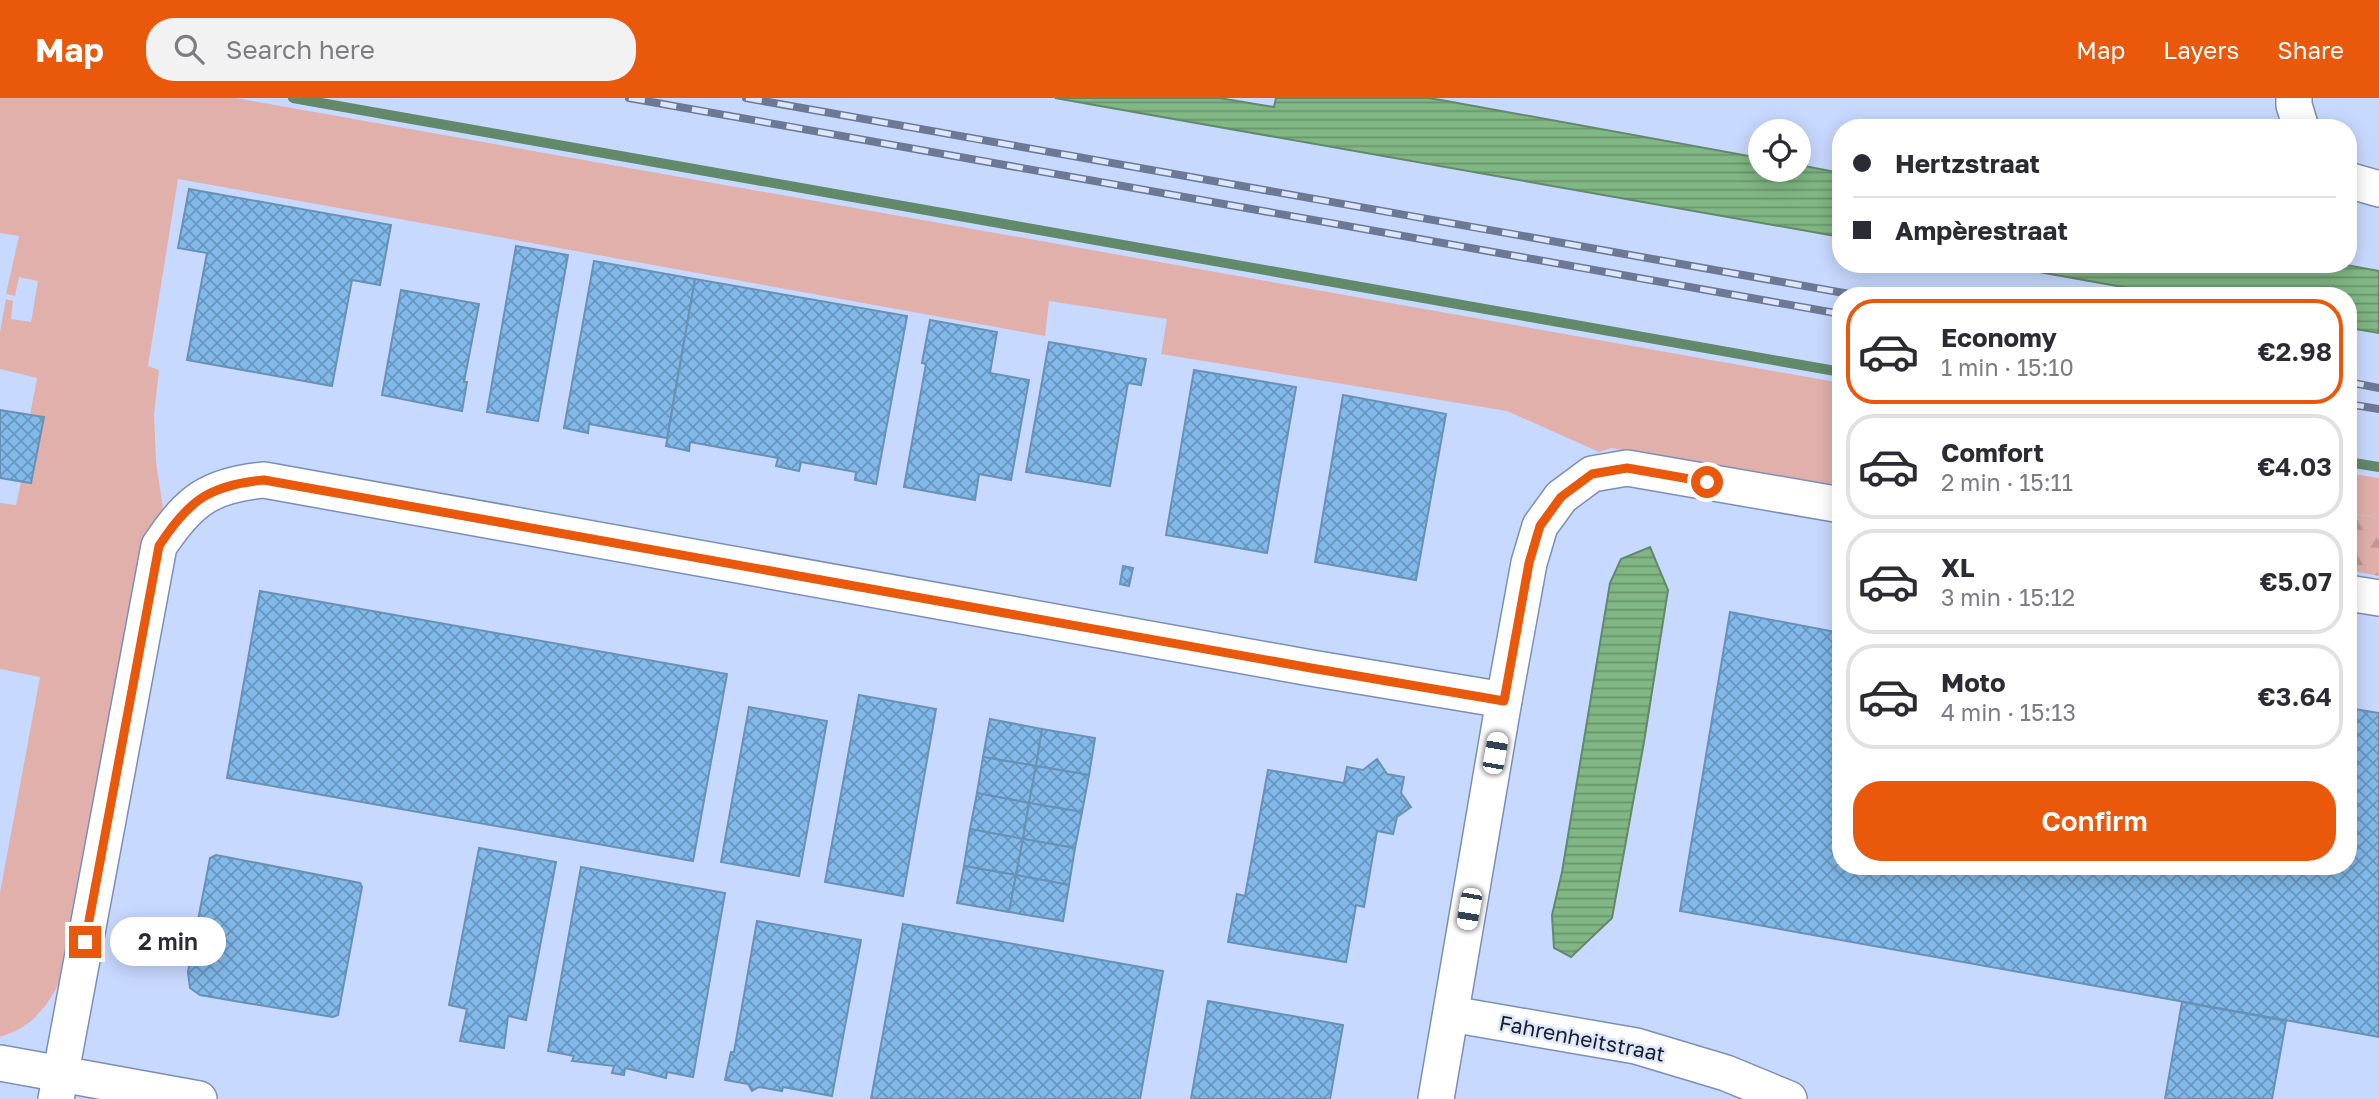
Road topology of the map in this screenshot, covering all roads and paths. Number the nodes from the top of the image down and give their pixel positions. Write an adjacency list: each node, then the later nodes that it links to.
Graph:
1 (2294, 98): 2 (street)
2 (2298, 119)
3 (2357, 183): 4 (street)
4 (2379, 189)
5 (1832, 503): 8 (street)
6 (2357, 594): 7 (street)
7 (2379, 598)
8 (1504, 701): 9 (street); 11 (street)
9 (1451, 1014): 13 (street); 14 (street, Fahrenheitstraat)
10 (0, 1063): 11 (street)
11 (58, 1086): 12 (street)
12 (199, 1099)
13 (1436, 1099)
14 (1789, 1099)

